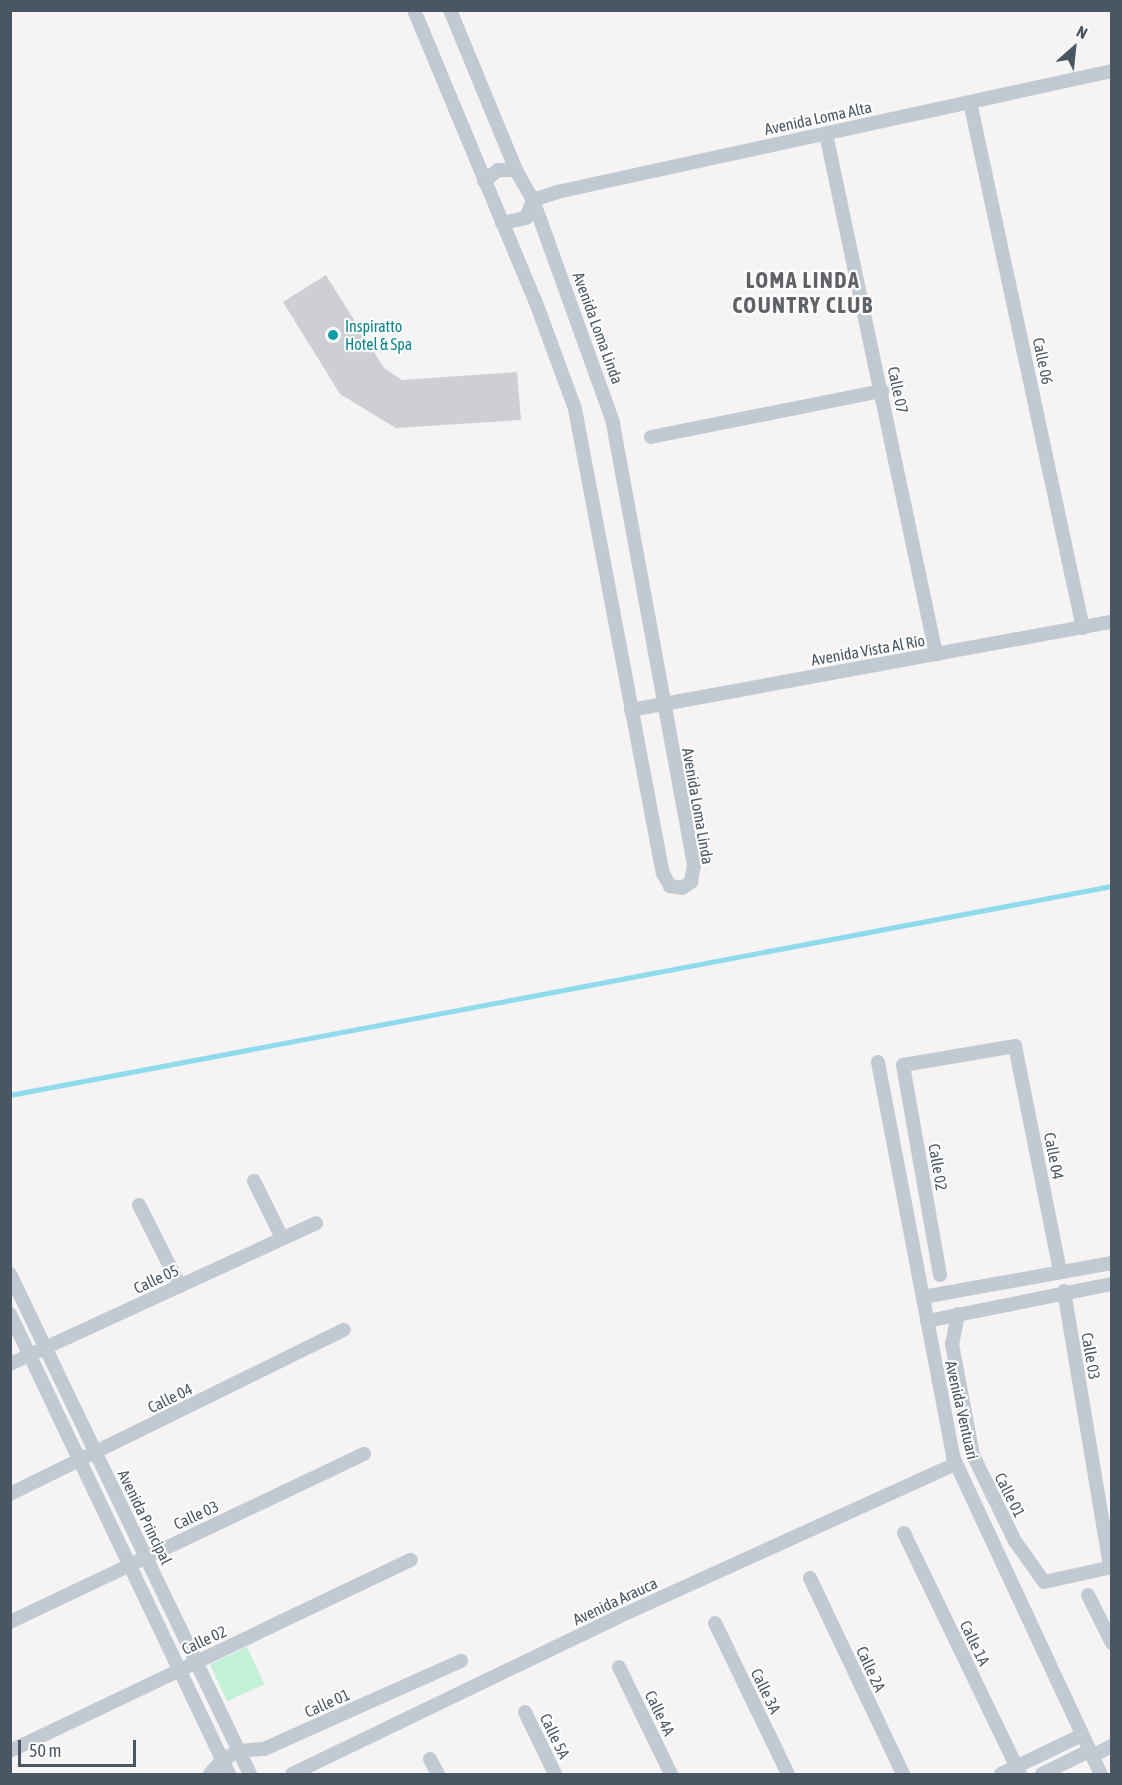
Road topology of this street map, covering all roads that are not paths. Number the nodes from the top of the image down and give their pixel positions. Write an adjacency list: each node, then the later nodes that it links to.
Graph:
1 (414, 10): 7 (street, Avenida Loma Linda)
2 (450, 10): 6 (street, Avenida Loma Linda)
3 (1111, 72): 4 (street, Avenida Loma Alta)
4 (970, 102): 5 (street, Avenida Loma Alta); 13 (street, Calle 06)
5 (825, 134): 8 (street, Avenida Loma Alta); 10 (street, Calle 07)
6 (516, 170): 7 (street); 8 (street, Avenida Loma Linda)
7 (484, 181): 9 (street, Avenida Loma Linda)
8 (533, 200): 9 (street); 15 (street, Avenida Loma Linda)
9 (502, 223): 16 (street, Avenida Loma Linda)
10 (882, 391): 11 (street); 14 (street, Calle 07)
11 (651, 437)
12 (1112, 622): 13 (street, Avenida Vista Al Río)
13 (1083, 628): 14 (street, Avenida Vista Al Río)
14 (936, 654): 15 (street, Avenida Vista Al Río)
15 (663, 704): 16 (street, Avenida Vista Al Río); 16 (street, Avenida Loma Linda)
16 (631, 710)
17 (1015, 1046): 24 (street, Calle 04); 26 (street, Calle 02)
18 (878, 1062): 30 (street, Avenida Ventuari)
19 (254, 1181): 22 (street)
20 (139, 1205): 28 (street)
21 (315, 1223): 22 (street, Calle 05)
22 (282, 1238): 28 (street, Calle 05)
23 (1112, 1263): 24 (street)
24 (1060, 1272): 30 (street)
25 (10, 1274): 35 (street, Avenida Principal)
26 (940, 1275)
27 (1112, 1284): 29 (street)
28 (180, 1286): 35 (street, Calle 05)
29 (1064, 1291): 32 (street); 47 (street, Calle 03)
30 (922, 1297): 33 (street, Avenida Ventuari)
31 (10, 1314): 36 (street, Avenida Principal)
32 (958, 1314): 33 (street); 47 (street, Calle 01)
33 (927, 1321): 41 (street, Avenida Ventuari)
34 (344, 1330): 38 (street, Calle 04)
35 (46, 1348): 36 (street, Calle 05); 38 (street, Avenida Principal)
36 (30, 1355): 37 (street, Calle 05); 40 (street, Avenida Principal)
37 (10, 1364)
38 (96, 1453): 40 (street, Calle 04); 44 (street, Avenida Principal)
39 (364, 1454): 44 (street, Calle 03)
40 (80, 1460): 42 (street, Calle 04); 46 (street, Avenida Principal)
41 (956, 1464): 58 (street, Avenida Ventuari); 69 (street, Avenida Arauca)
42 (10, 1494)
43 (904, 1533): 65 (street, Calle 1A)
44 (146, 1557): 46 (street, Calle 03); 54 (street, Avenida Principal)
45 (411, 1560): 54 (street, Calle 02)
46 (130, 1565): 50 (street, Calle 03); 56 (street, Avenida Principal)
47 (1111, 1567)
48 (810, 1578): 74 (street, Calle 2A)
49 (1088, 1595): 52 (street)
50 (10, 1622)
51 (715, 1623): 73 (street, Calle 3A)
52 (1112, 1643)
53 (461, 1661): 61 (street, Calle 01)
54 (196, 1662): 56 (street, Calle 02); 61 (street, Avenida Principal)
55 (620, 1667): 72 (street, Calle 4A)
56 (179, 1670): 60 (street, Calle 02); 64 (street, Avenida Principal)
57 (525, 1712): 71 (street, Calle 5A)
58 (1082, 1735): 62 (street, Avenida Ventuari); 65 (street)
59 (1112, 1746): 62 (street)
60 (10, 1751)
61 (239, 1751): 64 (street, Calle 01); 68 (street, Avenida Principal)
62 (1091, 1754): 76 (street); 77 (street, Avenida Ventuari)
63 (430, 1759): 70 (street)
64 (222, 1760): 66 (street, Calle 01); 67 (street, Avenida Principal)
65 (1018, 1771): 75 (street)
66 (210, 1774)
67 (229, 1774)
68 (250, 1774)
69 (292, 1774)
70 (438, 1774)
71 (555, 1774)
72 (671, 1774)
73 (788, 1774)
74 (903, 1774)
75 (1001, 1774)
76 (1042, 1774)
77 (1101, 1774)

